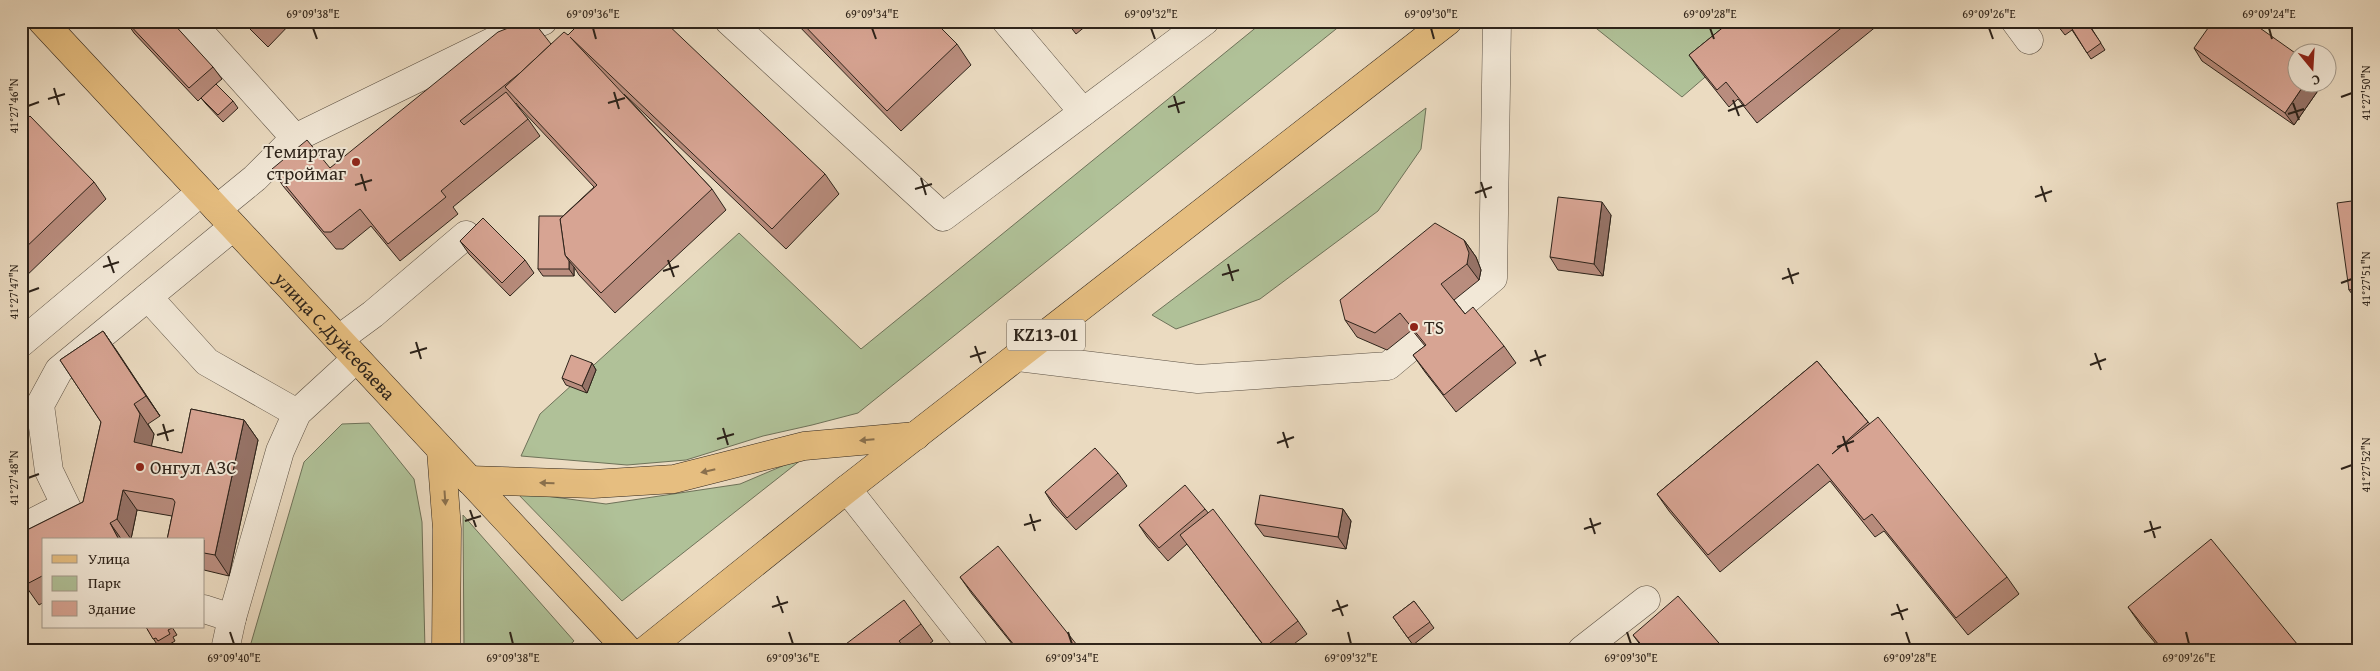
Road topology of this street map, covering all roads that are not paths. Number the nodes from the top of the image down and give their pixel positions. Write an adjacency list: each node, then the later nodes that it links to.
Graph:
1 (190, 21): 10 (street)
2 (543, 21): 10 (street)
3 (729, 21): 9 (street)
4 (1006, 21): 9 (street)
5 (1205, 21): 9 (street)
6 (1448, 21): 16 (main road, KZ13-01)
7 (1497, 21): 16 (street)
8 (46, 23): 11 (main road, улица С.Дуйсебаева)
9 (1083, 112)
10 (295, 138): 11 (street)
11 (217, 209): 13 (street); 14 (street); 15 (main road, улица С.Дуйсебаева)
12 (466, 235): 15 (street)
13 (148, 297): 17 (street); 22 (street)
14 (21, 344)
15 (348, 349): 17 (street); 19 (main road, улица С.Дуйсебаева)
16 (1018, 357): 18 (main road, KZ13-01)
17 (297, 413): 25 (street)
18 (916, 436): 20 (main road, one-way to 20); 21 (main road, KZ13-01)
19 (441, 450): 20 (main road, улица С.Дуйсебаева); 27 (main road, one-way to 27)
20 (469, 480): 28 (main road, улица С.Дуйсебаева)
21 (846, 489): 29 (main road, KZ13-01); 30 (street)
22 (26, 526)
23 (1646, 600): 31 (street)
24 (205, 610): 25 (street)
25 (232, 618): 26 (street)
26 (225, 650)
27 (446, 650)
28 (628, 650)
29 (646, 650)
30 (974, 650)
31 (1582, 650)

